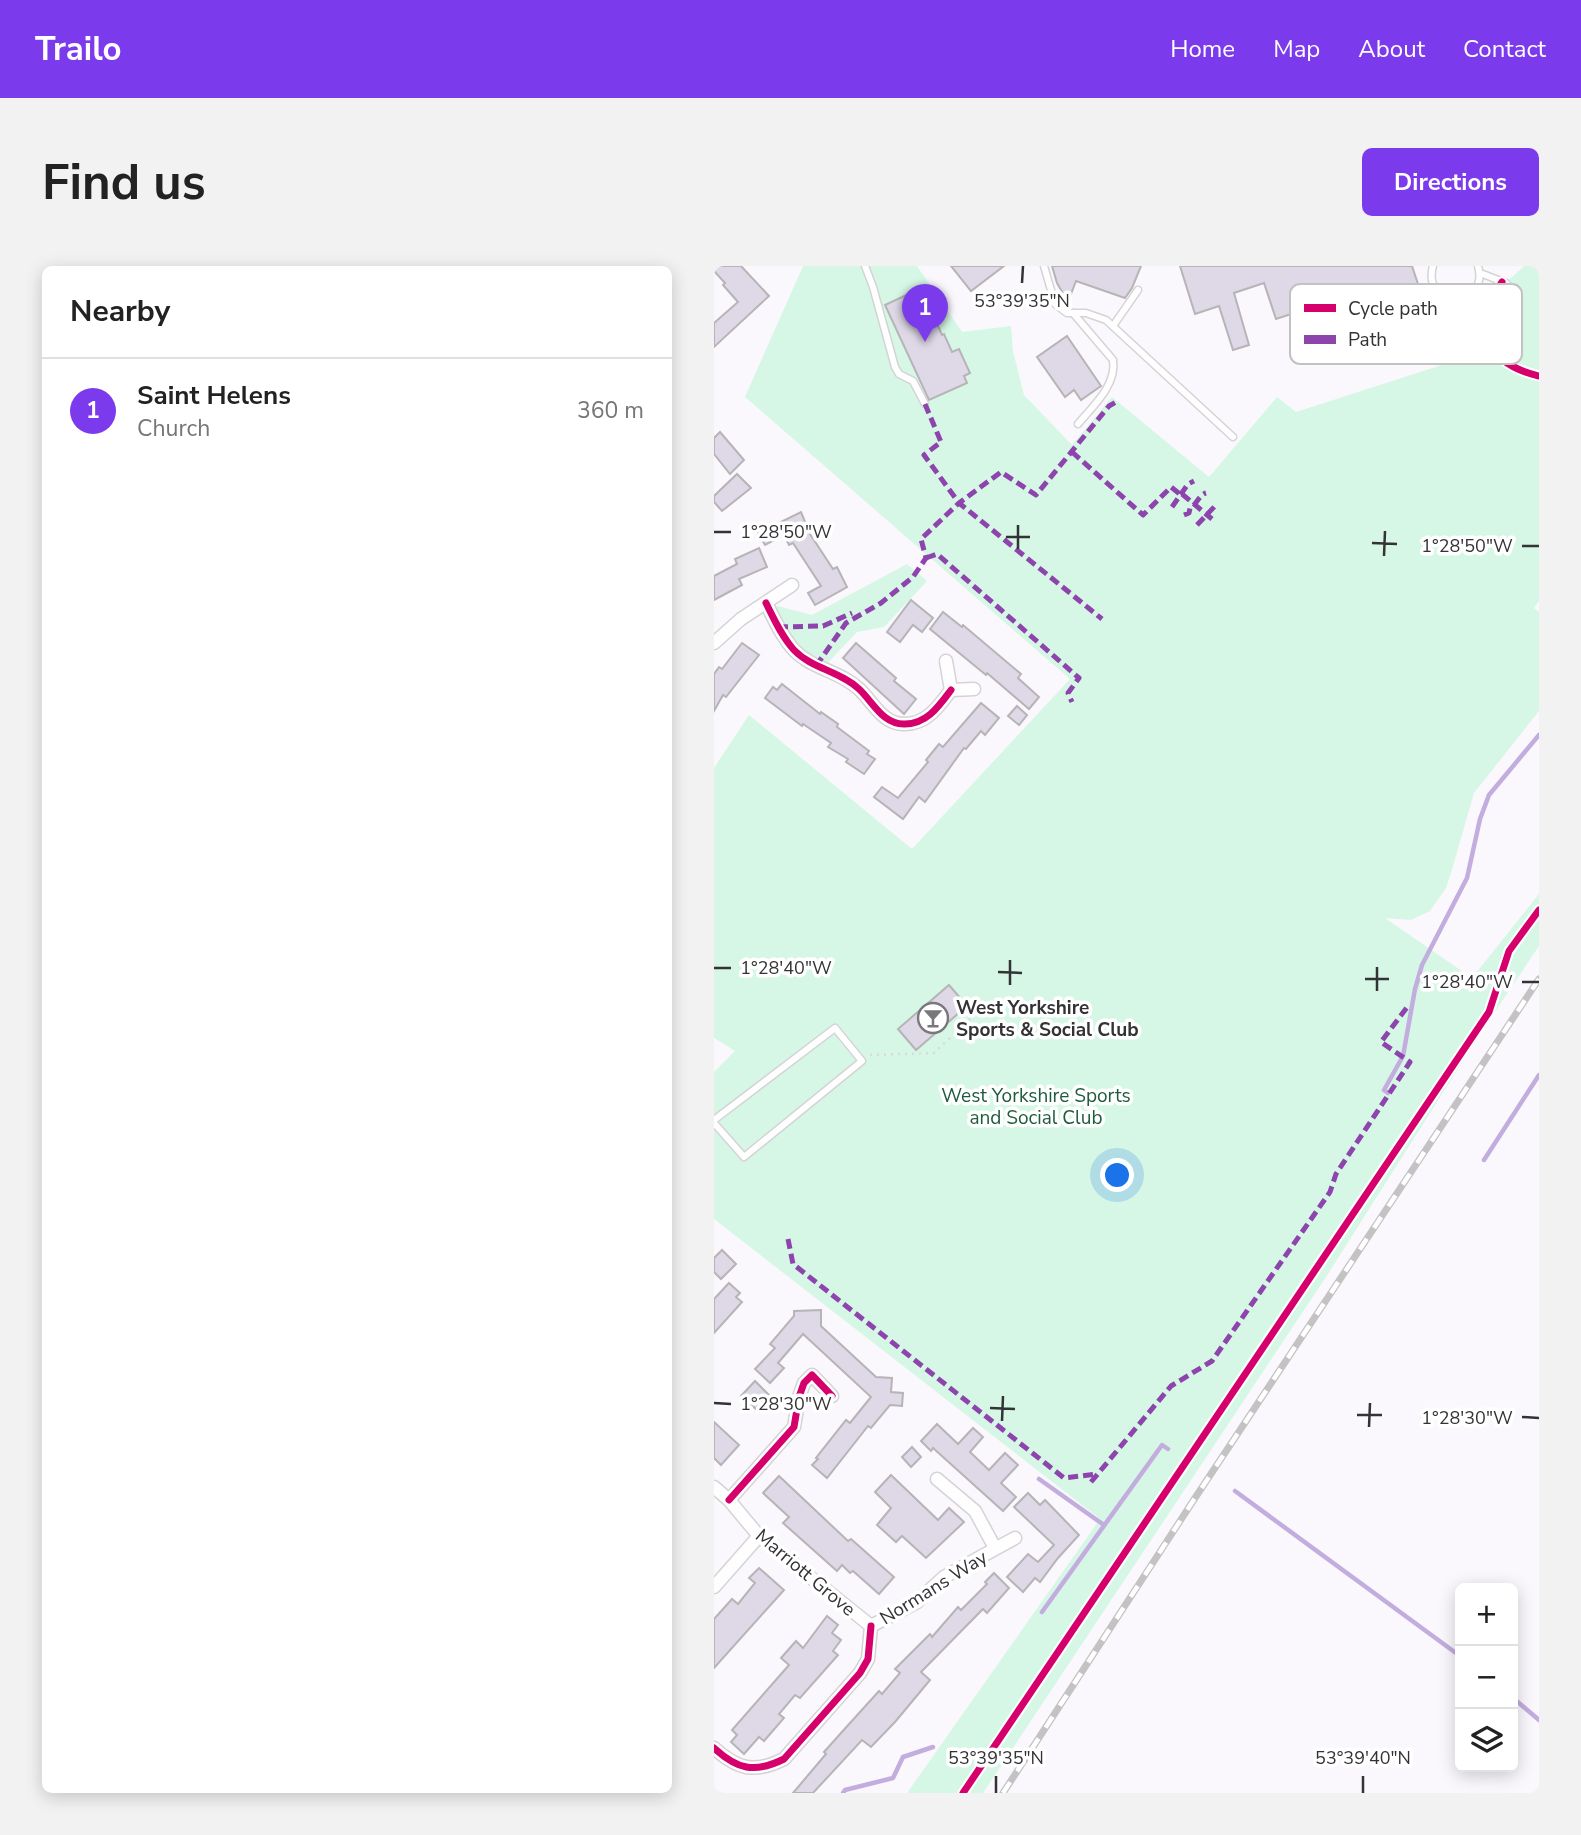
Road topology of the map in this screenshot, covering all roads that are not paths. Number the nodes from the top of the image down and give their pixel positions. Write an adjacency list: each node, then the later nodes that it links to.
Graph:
1 (865, 266): 10 (lane)
2 (1044, 266): 8 (lane)
3 (1433, 266): 5 (lane)
4 (1481, 269): 6 (lane)
5 (1434, 284)
6 (1506, 284)
7 (1138, 290): 9 (lane)
8 (1073, 313): 9 (lane); 11 (lane)
9 (1113, 326): 12 (lane)
10 (925, 404)
11 (1078, 424)
12 (1233, 437)
13 (792, 585): 14 (street)
14 (766, 603): 15 (street); 18 (street)
15 (714, 643)
16 (946, 661): 18 (street)
17 (974, 689): 18 (street)
18 (951, 690)
19 (714, 1122): 19 (lane)
20 (832, 1395): 23 (street)
21 (937, 1479): 26 (street, Normans Way)
22 (714, 1487): 23 (street, Marriott Grove)
23 (729, 1500): 24 (street, Marriott Grove)
24 (760, 1536): 27 (street); 28 (street, Marriott Grove)
25 (1015, 1538): 26 (street, Normans Way)
26 (995, 1548): 28 (street, Normans Way)
27 (714, 1587)
28 (871, 1626): 29 (street)
29 (714, 1748)

